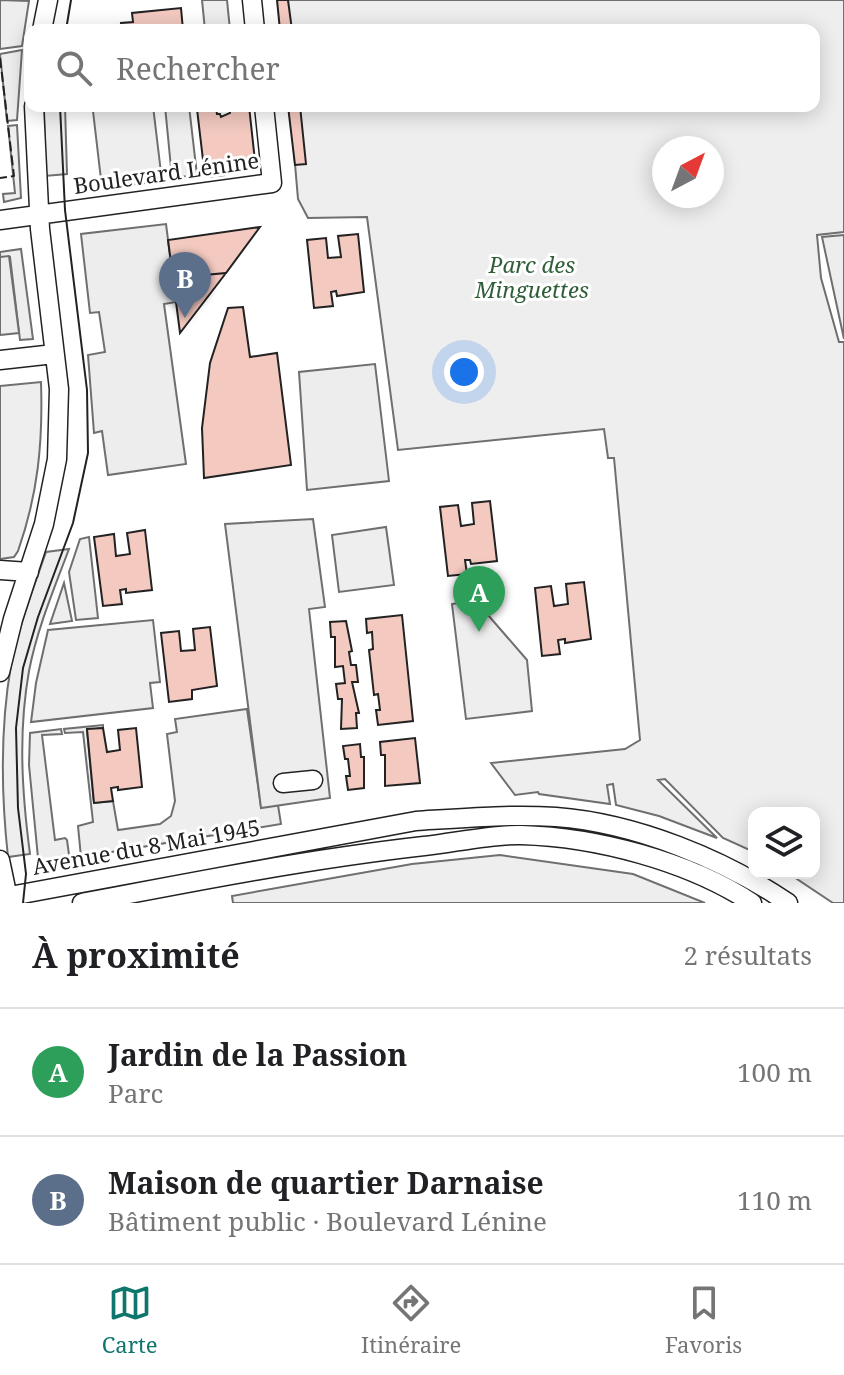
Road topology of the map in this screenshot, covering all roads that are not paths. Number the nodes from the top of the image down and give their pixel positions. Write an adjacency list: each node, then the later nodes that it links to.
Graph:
1 (48, 0): 3 (street)
2 (252, 0): 4 (street)
3 (43, 24)
4 (254, 24)
5 (34, 112): 7 (street)
6 (265, 112): 7 (street, Boulevard Lénine)
7 (39, 215): 8 (street, Boulevard Lénine); 9 (street)
8 (0, 220)
9 (54, 354): 10 (street); 12 (street)
10 (0, 360)
11 (0, 570): 12 (street)
12 (29, 572): 13 (street)
13 (0, 672)
14 (313, 780): 15 (street)
15 (283, 783)
16 (306, 845): 17 (street, Avenue du 8 Mai 1945); 19 (street, Avenue du 8 Mai 1945); 20 (street, Avenue du 8 Mai 1945); 23 (street, Avenue du 8 Mai 1945)
17 (369, 853): 19 (street, Avenue du 8 Mai 1945); 22 (street, Avenue du 8 Mai 1945)
18 (0, 860): 20 (street)
19 (230, 875): 21 (street, Avenue du 8 Mai 1945)
20 (5, 899)
21 (82, 903)
22 (752, 903)
23 (788, 903)

